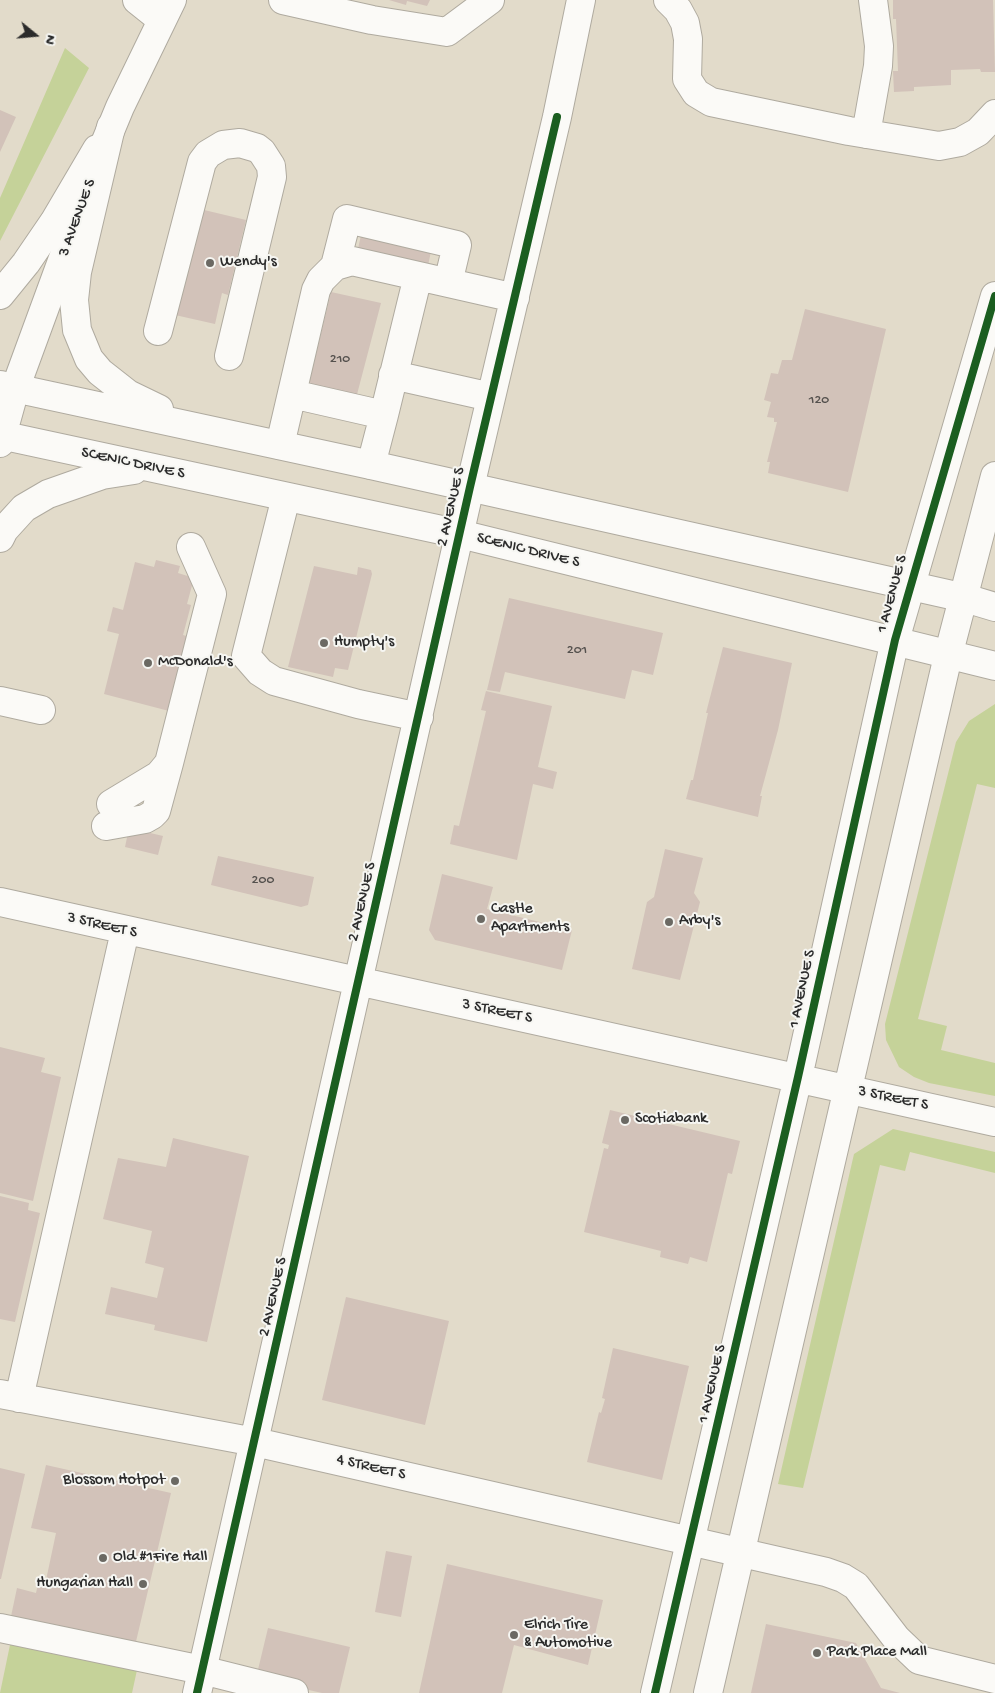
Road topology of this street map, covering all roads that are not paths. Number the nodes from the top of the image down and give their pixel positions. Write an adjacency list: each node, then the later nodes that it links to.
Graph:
1 (137, 0): 7 (street)
2 (283, 0): 3 (street)
3 (490, 0)
4 (581, 0): 16 (street, 2 AVENUE S)
5 (668, 0): 10 (street)
6 (873, 0): 10 (street)
7 (167, 10): 9 (street, 3 AVENUE S)
8 (995, 114): 10 (street)
9 (111, 127): 14 (street); 20 (street, 3 AVENUE S); 24 (street)
10 (866, 134)
11 (335, 266): 12 (street); 13 (street); 21 (street)
12 (418, 276): 13 (street); 19 (street)
13 (448, 283): 16 (street)
14 (0, 295)
15 (995, 296): 35 (street, 1 AVENUE S)
16 (515, 298): 22 (street, 2 AVENUE S)
17 (158, 331): 18 (street)
18 (229, 356)
19 (393, 375): 22 (street); 23 (street)
20 (8, 387): 24 (street); 25 (street, 3 AVENUE S)
21 (292, 394): 23 (street); 26 (street)
22 (491, 397): 30 (street, 2 AVENUE S)
23 (384, 415): 27 (street)
24 (190, 425): 26 (street)
25 (1, 438): 28 (street, SCENIC DRIVE S)
26 (280, 445): 27 (street)
27 (371, 465): 30 (street)
28 (149, 468): 31 (street, SCENIC DRIVE S); 33 (street)
29 (995, 476): 36 (street)
30 (470, 487): 32 (street, 2 AVENUE S); 35 (street)
31 (286, 497): 32 (street, SCENIC DRIVE S); 43 (street)
32 (460, 534): 38 (street, SCENIC DRIVE S); 43 (street, 2 AVENUE S)
33 (0, 538)
34 (190, 547): 44 (street)
35 (909, 586): 36 (street); 38 (street, 1 AVENUE S)
36 (964, 598): 37 (street); 39 (street)
37 (995, 607)
38 (895, 640): 39 (street, SCENIC DRIVE S); 48 (street, 1 AVENUE S)
39 (948, 656): 40 (street, SCENIC DRIVE S); 49 (street)
40 (995, 666)
41 (0, 701): 42 (street)
42 (41, 710)
43 (419, 717): 47 (street, 2 AVENUE S)
44 (109, 815)
45 (0, 902): 46 (street, 3 STREET S)
46 (125, 931): 47 (street, 3 STREET S); 51 (street)
47 (359, 983): 48 (street, 3 STREET S); 52 (street, 2 AVENUE S)
48 (798, 1077): 49 (street, 3 STREET S); 53 (street, 1 AVENUE S)
49 (849, 1090): 50 (street, 3 STREET S); 54 (street)
50 (995, 1122)
51 (9, 1396): 52 (street, 4 STREET S)
52 (255, 1442): 53 (street, 4 STREET S); 57 (street, 2 AVENUE S)
53 (691, 1540): 54 (street, 4 STREET S); 59 (street, 1 AVENUE S)
54 (740, 1552): 56 (street, 4 STREET S); 60 (street)
55 (0, 1628): 57 (street)
56 (995, 1679)
57 (200, 1682): 58 (street)
58 (294, 1693)
59 (655, 1693)
60 (708, 1693)

